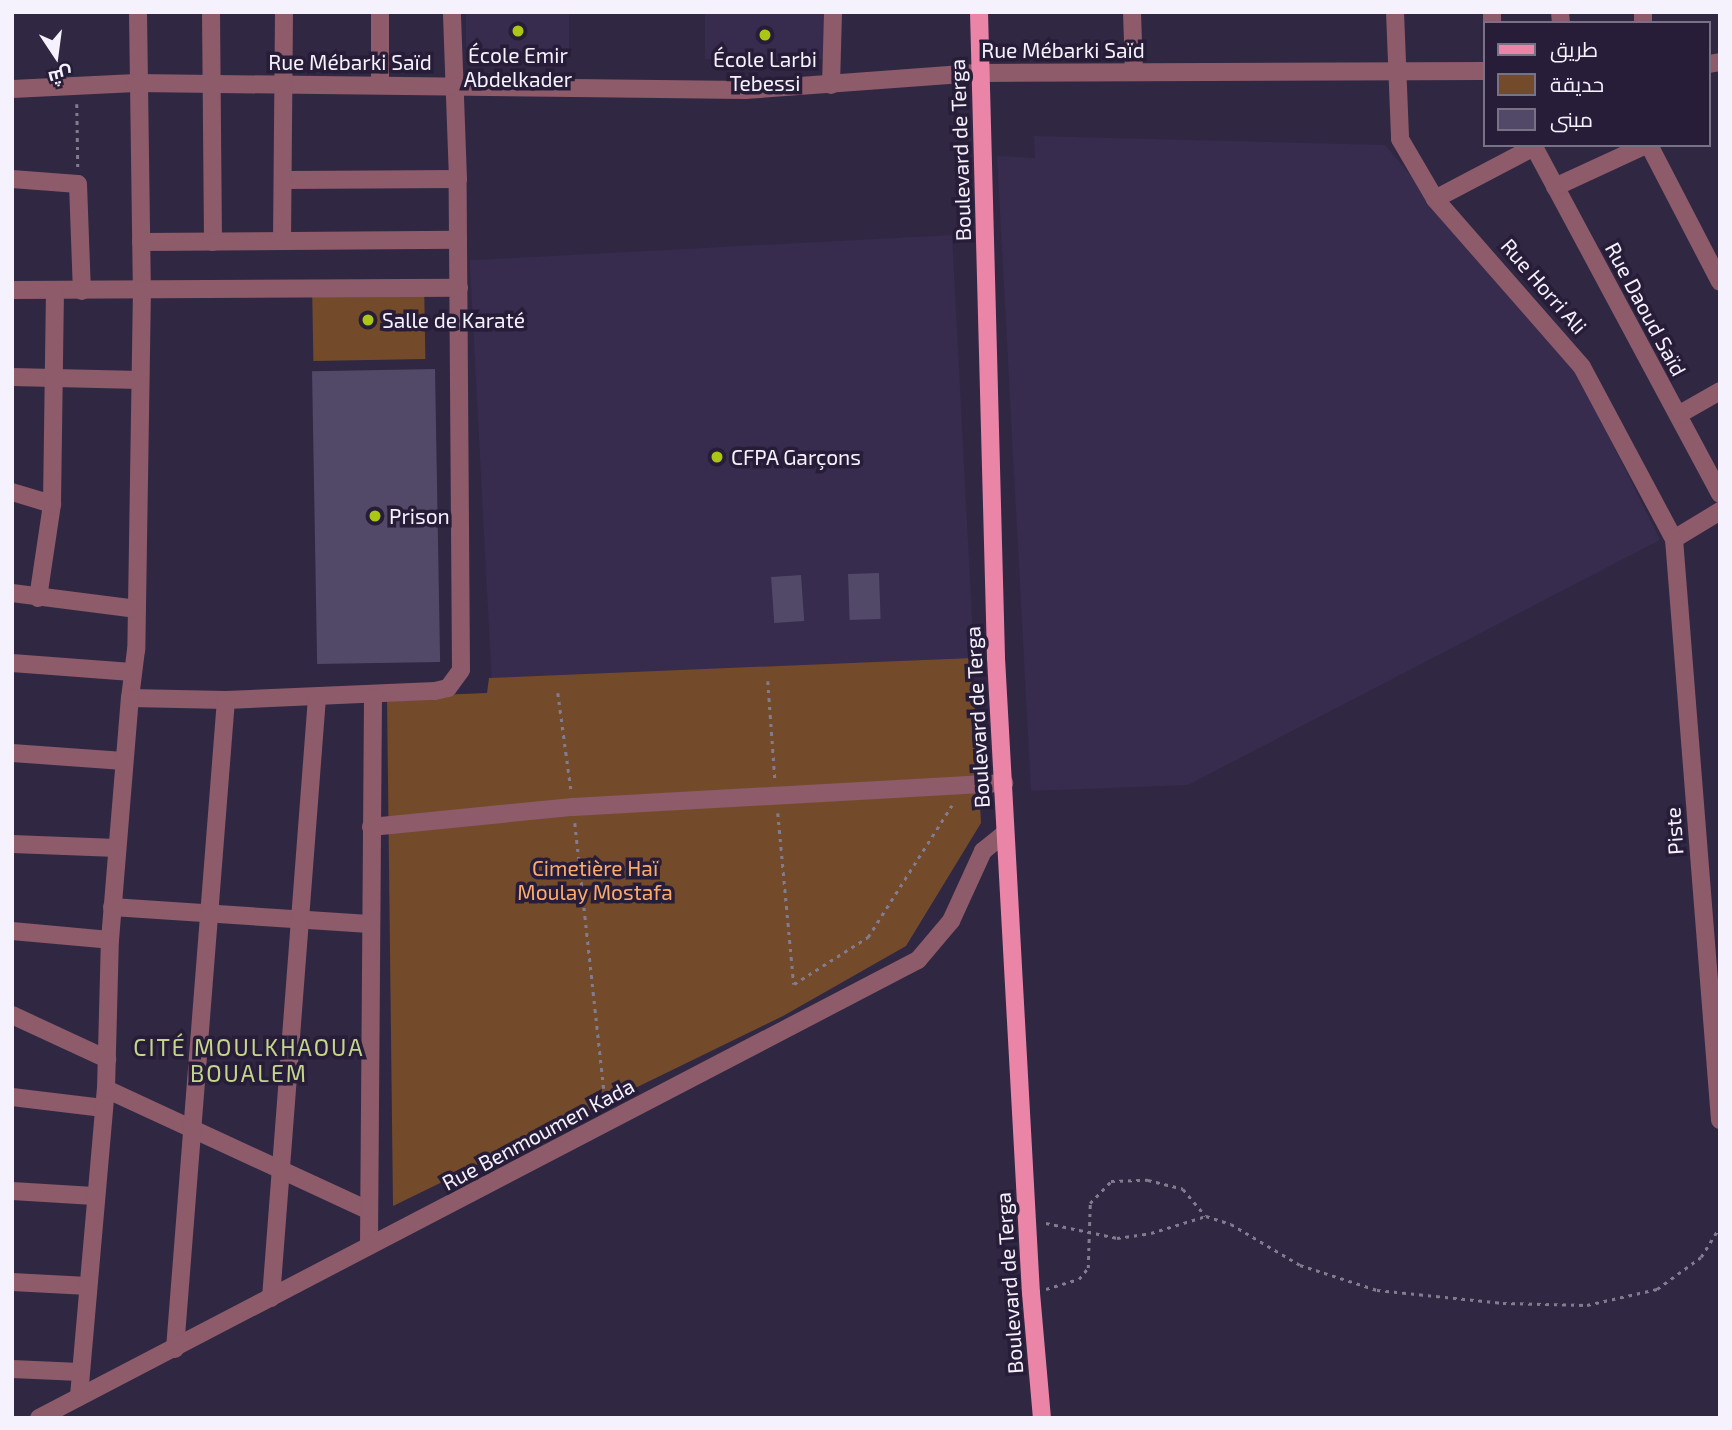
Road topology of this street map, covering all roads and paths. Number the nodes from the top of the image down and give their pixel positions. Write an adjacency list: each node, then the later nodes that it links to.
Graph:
1 (138, 12): 15 (street)
2 (211, 12): 16 (street)
3 (284, 12): 17 (street)
4 (380, 12): 18 (street)
5 (452, 12): 19 (street)
6 (833, 12): 20 (street)
7 (979, 12): 13 (main road, Boulevard de Terga)
8 (1132, 12): 12 (street)
9 (1395, 12): 10 (street, Rue Horri Ali)
10 (1397, 71): 11 (street, Rue Mébarki Saïd); 12 (street, Rue Mébarki Saïd); 31 (street, Rue Horri Ali)
11 (1484, 71)
12 (1134, 72): 13 (street, Rue Mébarki Saïd)
13 (979, 73): 20 (street, Rue Mébarki Saïd); 65 (main road, Boulevard de Terga)
14 (77, 83): 15 (street, Rue Mébarki Saïd); 21 (street, Rue Mébarki Saïd); 29 (path)
15 (136, 83): 16 (street, Rue Mébarki Saïd); 34 (street)
16 (211, 84): 17 (street, Rue Mébarki Saïd); 35 (street)
17 (285, 84): 18 (street, Rue Mébarki Saïd); 28 (street)
18 (380, 85): 19 (street, Rue Mébarki Saïd)
19 (455, 85): 20 (street, Rue Mébarki Saïd); 27 (street)
20 (831, 85)
21 (12, 89)
22 (1531, 147): 31 (street)
23 (1534, 147): 30 (street, Rue Daoud Saïd)
24 (1643, 147): 30 (street)
25 (1648, 147): 36 (street)
26 (12, 179): 29 (street)
27 (458, 179): 28 (street); 32 (street)
28 (284, 180): 33 (street)
29 (78, 184): 40 (street)
30 (1555, 187): 46 (street, Rue Daoud Saïd)
31 (1435, 199): 51 (street, Rue Horri Ali)
32 (458, 240): 33 (street); 38 (street)
33 (282, 241): 35 (street)
34 (141, 242): 35 (street); 37 (street)
35 (213, 242)
36 (1720, 282)
37 (142, 288): 38 (street); 40 (street); 44 (street)
38 (459, 288): 60 (street)
39 (12, 290): 41 (street)
40 (82, 290): 41 (street)
41 (55, 291): 43 (street)
42 (12, 377): 43 (street)
43 (54, 378): 44 (street); 49 (street)
44 (140, 380): 54 (street)
45 (1720, 391): 46 (street)
46 (1678, 415): 48 (street, Rue Daoud Saïd)
47 (12, 492): 49 (street)
48 (1720, 494)
49 (52, 504): 53 (street)
50 (1720, 511): 51 (street)
51 (1674, 539): 85 (street, Piste)
52 (12, 593): 53 (street)
53 (38, 598): 54 (street)
54 (137, 609): 56 (street)
55 (12, 663): 56 (street)
56 (132, 673): 61 (street)
57 (768, 681): 67 (path)
58 (558, 693): 68 (path)
59 (317, 697): 60 (street); 62 (street); 75 (street)
60 (373, 697): 69 (street)
61 (130, 698): 62 (street); 64 (street)
62 (226, 700): 74 (street)
63 (12, 753): 64 (street)
64 (124, 761): 72 (street)
65 (1004, 783): 66 (street); 70 (main road, Boulevard de Terga)
66 (963, 785): 67 (street); 67 (path)
67 (777, 796): 68 (street)
68 (573, 807): 69 (street); 81 (path)
69 (371, 827): 76 (street)
70 (1005, 833): 92 (main road, Boulevard de Terga); 95 (street, Rue Benmoumen Kada)
71 (12, 844): 72 (street)
72 (117, 848): 73 (street)
73 (112, 907): 74 (street); 78 (street)
74 (212, 916): 75 (street); 86 (street)
75 (302, 922): 76 (street); 87 (street)
76 (369, 925): 90 (street)
77 (12, 932): 78 (street)
78 (110, 940): 80 (street)
79 (12, 1016): 80 (street)
80 (107, 1059): 82 (street)
81 (604, 1088)
82 (106, 1089): 84 (street); 86 (street)
83 (12, 1097): 84 (street)
84 (103, 1108): 89 (street)
85 (1720, 1120)
86 (194, 1128): 87 (street); 100 (street)
87 (282, 1170): 90 (street); 99 (street)
88 (12, 1191): 89 (street)
89 (94, 1196): 97 (street)
90 (368, 1210): 95 (street)
91 (1206, 1216): 93 (path); 94 (path); 94 (path)
92 (1027, 1217): 94 (path); 98 (main road, Boulevard de Terga)
93 (1720, 1227)
94 (1088, 1235): 98 (path)
95 (369, 1244): 99 (street, Rue Benmoumen Kada)
96 (12, 1282): 97 (street)
97 (88, 1286): 102 (street)
98 (1031, 1293): 105 (main road, Boulevard de Terga)
99 (271, 1298): 100 (street, Rue Benmoumen Kada)
100 (175, 1349): 103 (street, Rue Benmoumen Kada)
101 (12, 1369): 102 (street)
102 (80, 1372): 103 (street)
103 (79, 1396): 104 (street, Rue Benmoumen Kada)
104 (39, 1418)
105 (1042, 1418)

